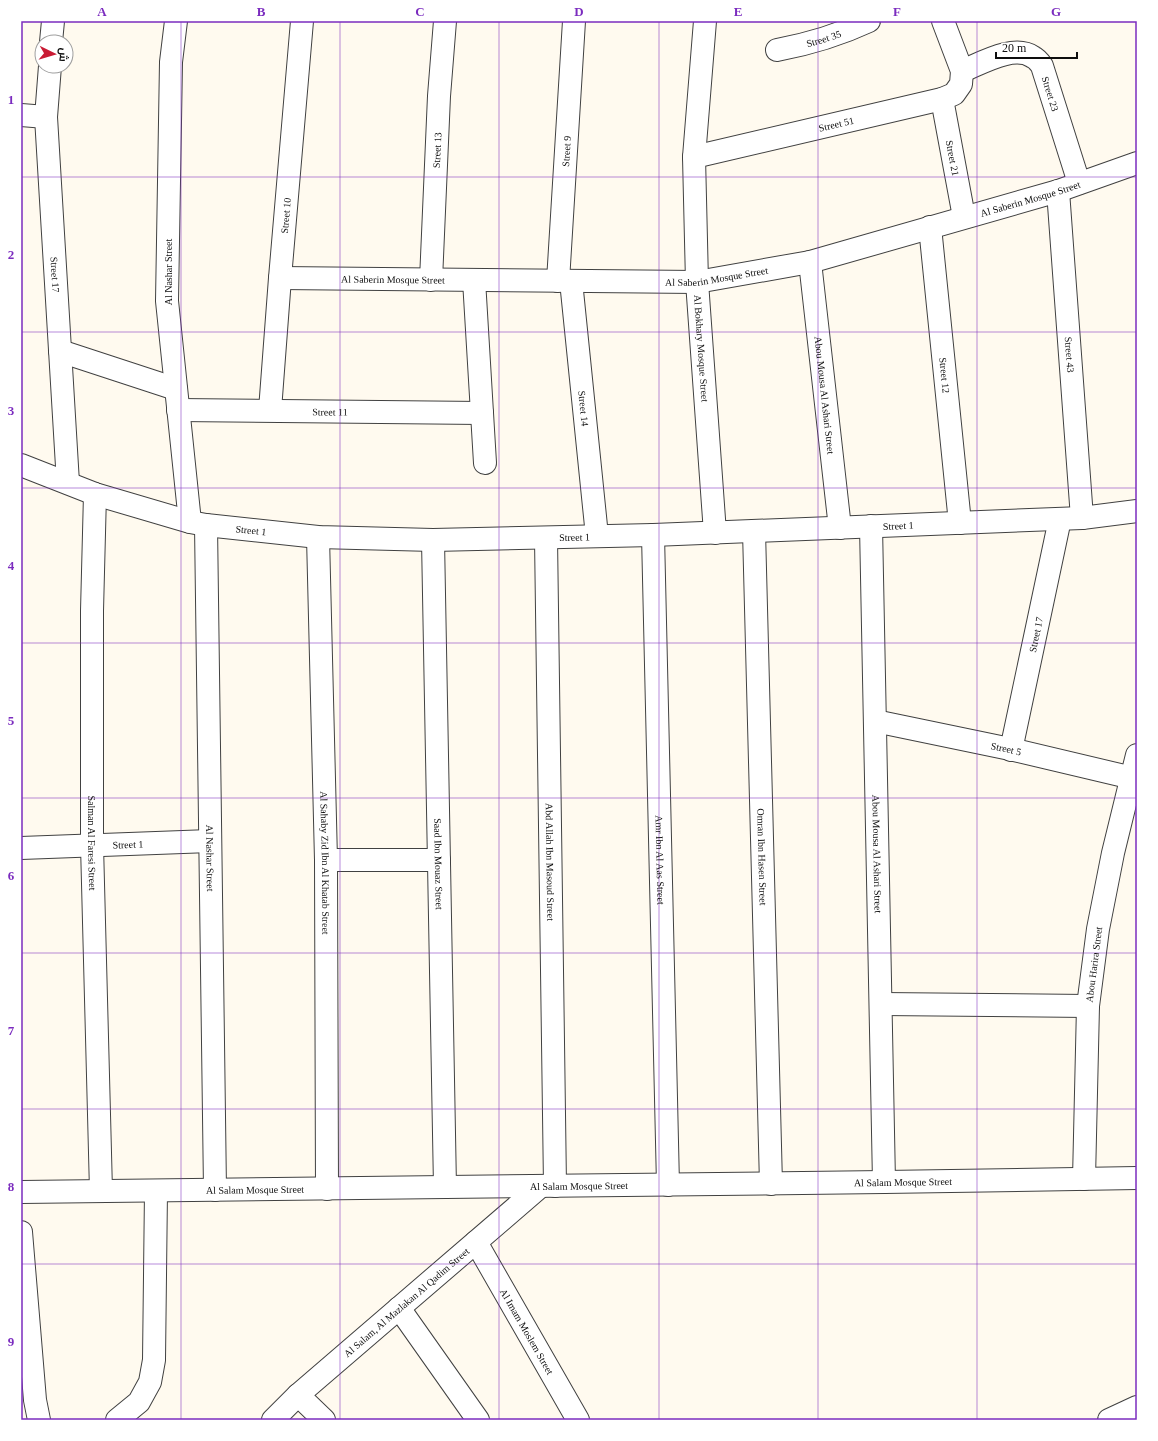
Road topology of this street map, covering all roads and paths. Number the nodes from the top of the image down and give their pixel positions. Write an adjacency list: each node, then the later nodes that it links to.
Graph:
1 (52, 21): 9 (street)
2 (176, 21): 29 (street, Al Nashar Street)
3 (302, 21): 23 (street, Street 10)
4 (446, 21): 24 (street, Street 13)
5 (574, 21): 26 (street, Street 9)
6 (705, 21): 16 (street, Al Bokhary Mosque Street)
7 (870, 21): 10 (street, Street 35)
8 (943, 21): 11 (street)
9 (51, 34)
10 (777, 50)
11 (962, 71): 13 (street, Street 51); 18 (street, Street 23)
12 (49, 74): 15 (street, Street 17)
13 (942, 99): 16 (street, Street 51); 20 (street, Street 21)
14 (21, 115): 15 (street)
15 (46, 117): 28 (street, Street 17)
16 (694, 157): 27 (street, Al Bokhary Mosque Street)
17 (1137, 163): 18 (street, Al Saberin Mosque Street)
18 (1079, 184): 19 (street, Al Saberin Mosque Street)
19 (1058, 191): 20 (street, Al Saberin Mosque Street); 37 (street, Street 43)
20 (964, 218): 21 (street, Al Saberin Mosque Street)
21 (930, 227): 22 (street, Al Saberin Mosque Street); 39 (street, Street 12)
22 (810, 262): 27 (street, Al Saberin Mosque Street); 42 (street, Abou Mousa Al Ashari Street)
23 (280, 278): 24 (street, Al Saberin Mosque Street); 30 (street, Street 10)
24 (431, 280): 25 (street, Al Saberin Mosque Street)
25 (474, 280): 26 (street, Al Saberin Mosque Street); 31 (street)
26 (564, 281): 27 (street, Al Saberin Mosque Street); 46 (street, Street 14)
27 (697, 282): 44 (street, Al Bokhary Mosque Street)
28 (60, 351): 29 (street, Street 11); 34 (street, Street 17)
29 (177, 400): 30 (street, Street 11); 40 (street, Al Nashar Street)
30 (270, 410): 31 (street, Street 11)
31 (482, 413): 32 (street)
32 (485, 463)
33 (21, 465): 34 (street, Street 1)
34 (68, 483): 35 (street, Street 1)
35 (95, 494): 40 (street, Street 1); 55 (street, Salman Al Faresi Street)
36 (1137, 511): 37 (street, Street 1)
37 (1082, 518): 38 (street, Street 1)
38 (1060, 519): 39 (street, Street 1); 51 (street, Street 17)
39 (960, 523): 41 (street, Street 1)
40 (198, 524): 47 (street, Street 1); 54 (street, Al Nashar Street)
41 (871, 526): 42 (street, Street 1); 50 (street, Abou Mousa Al Ashari Street)
42 (840, 528): 43 (street, Street 1)
43 (754, 531): 44 (street, Street 1); 64 (street, Omran Ibn Hasen Street)
44 (715, 532): 45 (street, Street 1)
45 (653, 535): 46 (street, Street 1); 65 (street, Amr Ibn Al Aas Street)
46 (597, 536): 48 (street, Street 1)
47 (318, 537): 49 (street, Street 1); 57 (street, Al Sahaby Zid Ibn Al Khatab Street)
48 (546, 538): 49 (street, Street 1); 66 (street, Abd Allah Ibn Masoud Street)
49 (433, 540): 58 (street, Saad Ibn Mouaz Street)
50 (875, 721): 51 (street, Street 5); 59 (street, Abou Mousa Al Ashari Street)
51 (1011, 750): 53 (street, Street 5)
52 (1137, 755): 53 (street, Abou Harira Street)
53 (1134, 778): 60 (street, Abou Harira Street)
54 (210, 841): 55 (street, Street 1); 69 (street, Al Nashar Street)
55 (92, 845): 56 (street, Street 1); 72 (street, Salman Al Faresi Street)
56 (21, 848)
57 (326, 860): 58 (street); 68 (street, Al Sahaby Zid Ibn Al Khatab Street)
58 (439, 860): 67 (street, Saad Ibn Mouaz Street)
59 (881, 1004): 60 (street); 63 (street, Abou Mousa Al Ashari Street)
60 (1088, 1006): 62 (street, Abou Harira Street)
61 (1137, 1178): 62 (street, Al Salam Mosque Street)
62 (1084, 1179): 63 (street, Al Salam Mosque Street)
63 (884, 1182): 64 (street, Al Salam Mosque Street)
64 (771, 1184): 65 (street, Al Salam Mosque Street)
65 (668, 1185): 66 (street, Al Salam Mosque Street)
66 (548, 1186): 67 (street, Al Salam Mosque Street); 74 (street, Al Salam, Al Mazlakan Al Qadim Street)
67 (445, 1187): 68 (street, Al Salam Mosque Street)
68 (327, 1189): 69 (street, Al Salam Mosque Street)
69 (216, 1190): 70 (street, Al Salam Mosque Street)
70 (156, 1191): 72 (street, Al Salam Mosque Street); 79 (street)
71 (21, 1192): 72 (street, Al Salam Mosque Street)
72 (101, 1192)
73 (21, 1232): 78 (street)
74 (476, 1242): 75 (street, Al Salam, Al Mazlakan Al Qadim Street); 83 (street, Al Imam Moslem Street)
75 (399, 1308): 76 (street, Al Salam, Al Mazlakan Al Qadim Street); 82 (street)
76 (298, 1395): 80 (street, Al Salam, Al Mazlakan Al Qadim Street); 81 (street)
77 (1137, 1407): 84 (street)
78 (39, 1420)
79 (117, 1420)
80 (273, 1420)
81 (324, 1420)
82 (478, 1420)
83 (578, 1420)
84 (1109, 1420)

